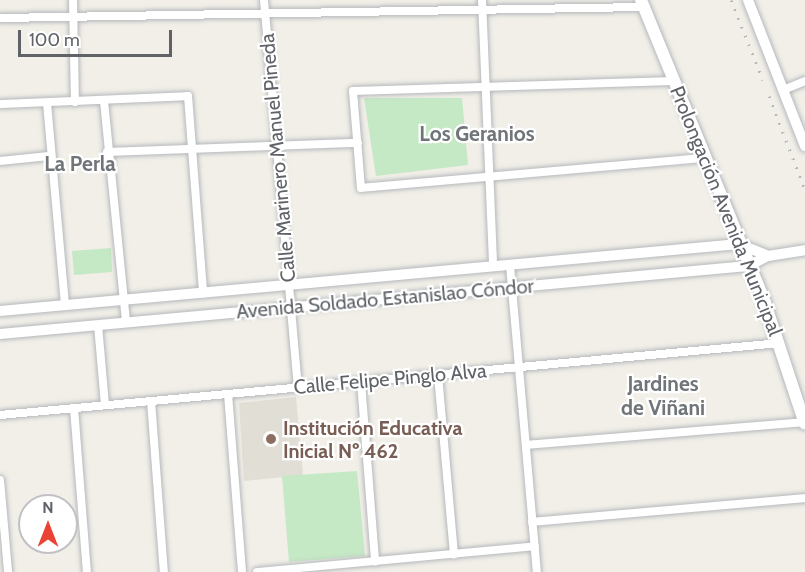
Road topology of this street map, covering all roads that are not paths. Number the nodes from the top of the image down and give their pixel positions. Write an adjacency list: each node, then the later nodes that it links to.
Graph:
1 (73, 0): 8 (street)
2 (264, 0): 7 (street, Calle Marinero Manuel Pineda)
3 (482, 0): 6 (street)
4 (748, 0): 13 (street)
5 (642, 4): 6 (street); 10 (main road, Prolongación Avenida Municipal)
6 (482, 10): 7 (street); 12 (street)
7 (265, 14): 8 (street); 20 (street, Calle Marinero Manuel Pineda)
8 (74, 17): 9 (street); 15 (street)
9 (0, 18)
10 (673, 81): 12 (street); 24 (main road, Prolongación Avenida Municipal)
11 (805, 81): 13 (street)
12 (485, 87): 18 (street); 26 (street)
13 (783, 90): 21 (street)
14 (104, 101): 15 (street); 19 (street); 22 (street)
15 (75, 102): 16 (street)
16 (47, 103): 17 (street); 23 (street)
17 (0, 104)
18 (358, 143): 20 (street); 26 (street)
19 (192, 146): 20 (street); 22 (street); 35 (street)
20 (277, 146): 33 (street, Calle Marinero Manuel Pineda)
21 (805, 146)
22 (107, 152): 36 (street)
23 (49, 156): 25 (street); 37 (street)
24 (702, 159): 26 (street); 27 (main road, Prolongación Avenida Municipal)
25 (0, 161)
26 (489, 177): 31 (street)
27 (739, 244): 29 (street, Avenida Soldado Estanislao Cóndor); 30 (street, Avenida Soldado Estanislao Cóndor); 32 (main road, Prolongación Avenida Municipal)
28 (805, 250): 29 (street, Avenida Soldado Estanislao Cóndor)
29 (768, 256): 32 (street, Avenida Soldado Estanislao Cóndor)
30 (510, 265): 31 (street, Avenida Soldado Estanislao Cóndor); 34 (street)
31 (493, 266): 33 (street, Avenida Soldado Estanislao Cóndor)
32 (748, 266): 34 (street, Avenida Soldado Estanislao Cóndor); 43 (main road, Prolongación Avenida Municipal)
33 (289, 285): 35 (street, Avenida Soldado Estanislao Cóndor); 38 (street, Calle Marinero Manuel Pineda)
34 (512, 287): 38 (street, Avenida Soldado Estanislao Cóndor); 44 (street)
35 (203, 293): 36 (street, Avenida Soldado Estanislao Cóndor)
36 (125, 300): 37 (street, Avenida Soldado Estanislao Cóndor); 40 (street)
37 (64, 306): 39 (street, Avenida Soldado Estanislao Cóndor)
38 (291, 308): 40 (street, Avenida Soldado Estanislao Cóndor); 47 (street, Calle Marinero Manuel Pineda)
39 (0, 311)
40 (126, 322): 41 (street, Avenida Soldado Estanislao Cóndor)
41 (98, 325): 42 (street, Avenida Soldado Estanislao Cóndor); 50 (street)
42 (0, 334)
43 (780, 343): 44 (street, Calle Felipe Pinglo Alva); 53 (main road, Prolongación Avenida Municipal)
44 (519, 367): 45 (street, Calle Felipe Pinglo Alva); 54 (street)
45 (438, 375): 46 (street, Calle Felipe Pinglo Alva); 59 (street)
46 (361, 382): 47 (street, Calle Felipe Pinglo Alva); 60 (street)
47 (298, 388): 48 (street, Calle Felipe Pinglo Alva)
48 (228, 394): 49 (street, Calle Felipe Pinglo Alva); 65 (street)
49 (152, 401): 50 (street, Calle Felipe Pinglo Alva); 64 (street)
50 (105, 405): 51 (street, Calle Felipe Pinglo Alva)
51 (74, 408): 52 (street, Calle Felipe Pinglo Alva); 63 (street)
52 (0, 415)
53 (805, 423): 54 (street)
54 (526, 445): 57 (street)
55 (0, 480): 62 (street)
56 (805, 498): 57 (street)
57 (532, 522): 58 (street)
58 (535, 546): 59 (street); 67 (street)
59 (453, 554): 60 (street)
60 (375, 561): 61 (street)
61 (313, 569): 66 (street)
62 (8, 572)
63 (87, 572)
64 (164, 572)
65 (242, 572)
66 (257, 572)
67 (537, 572)

